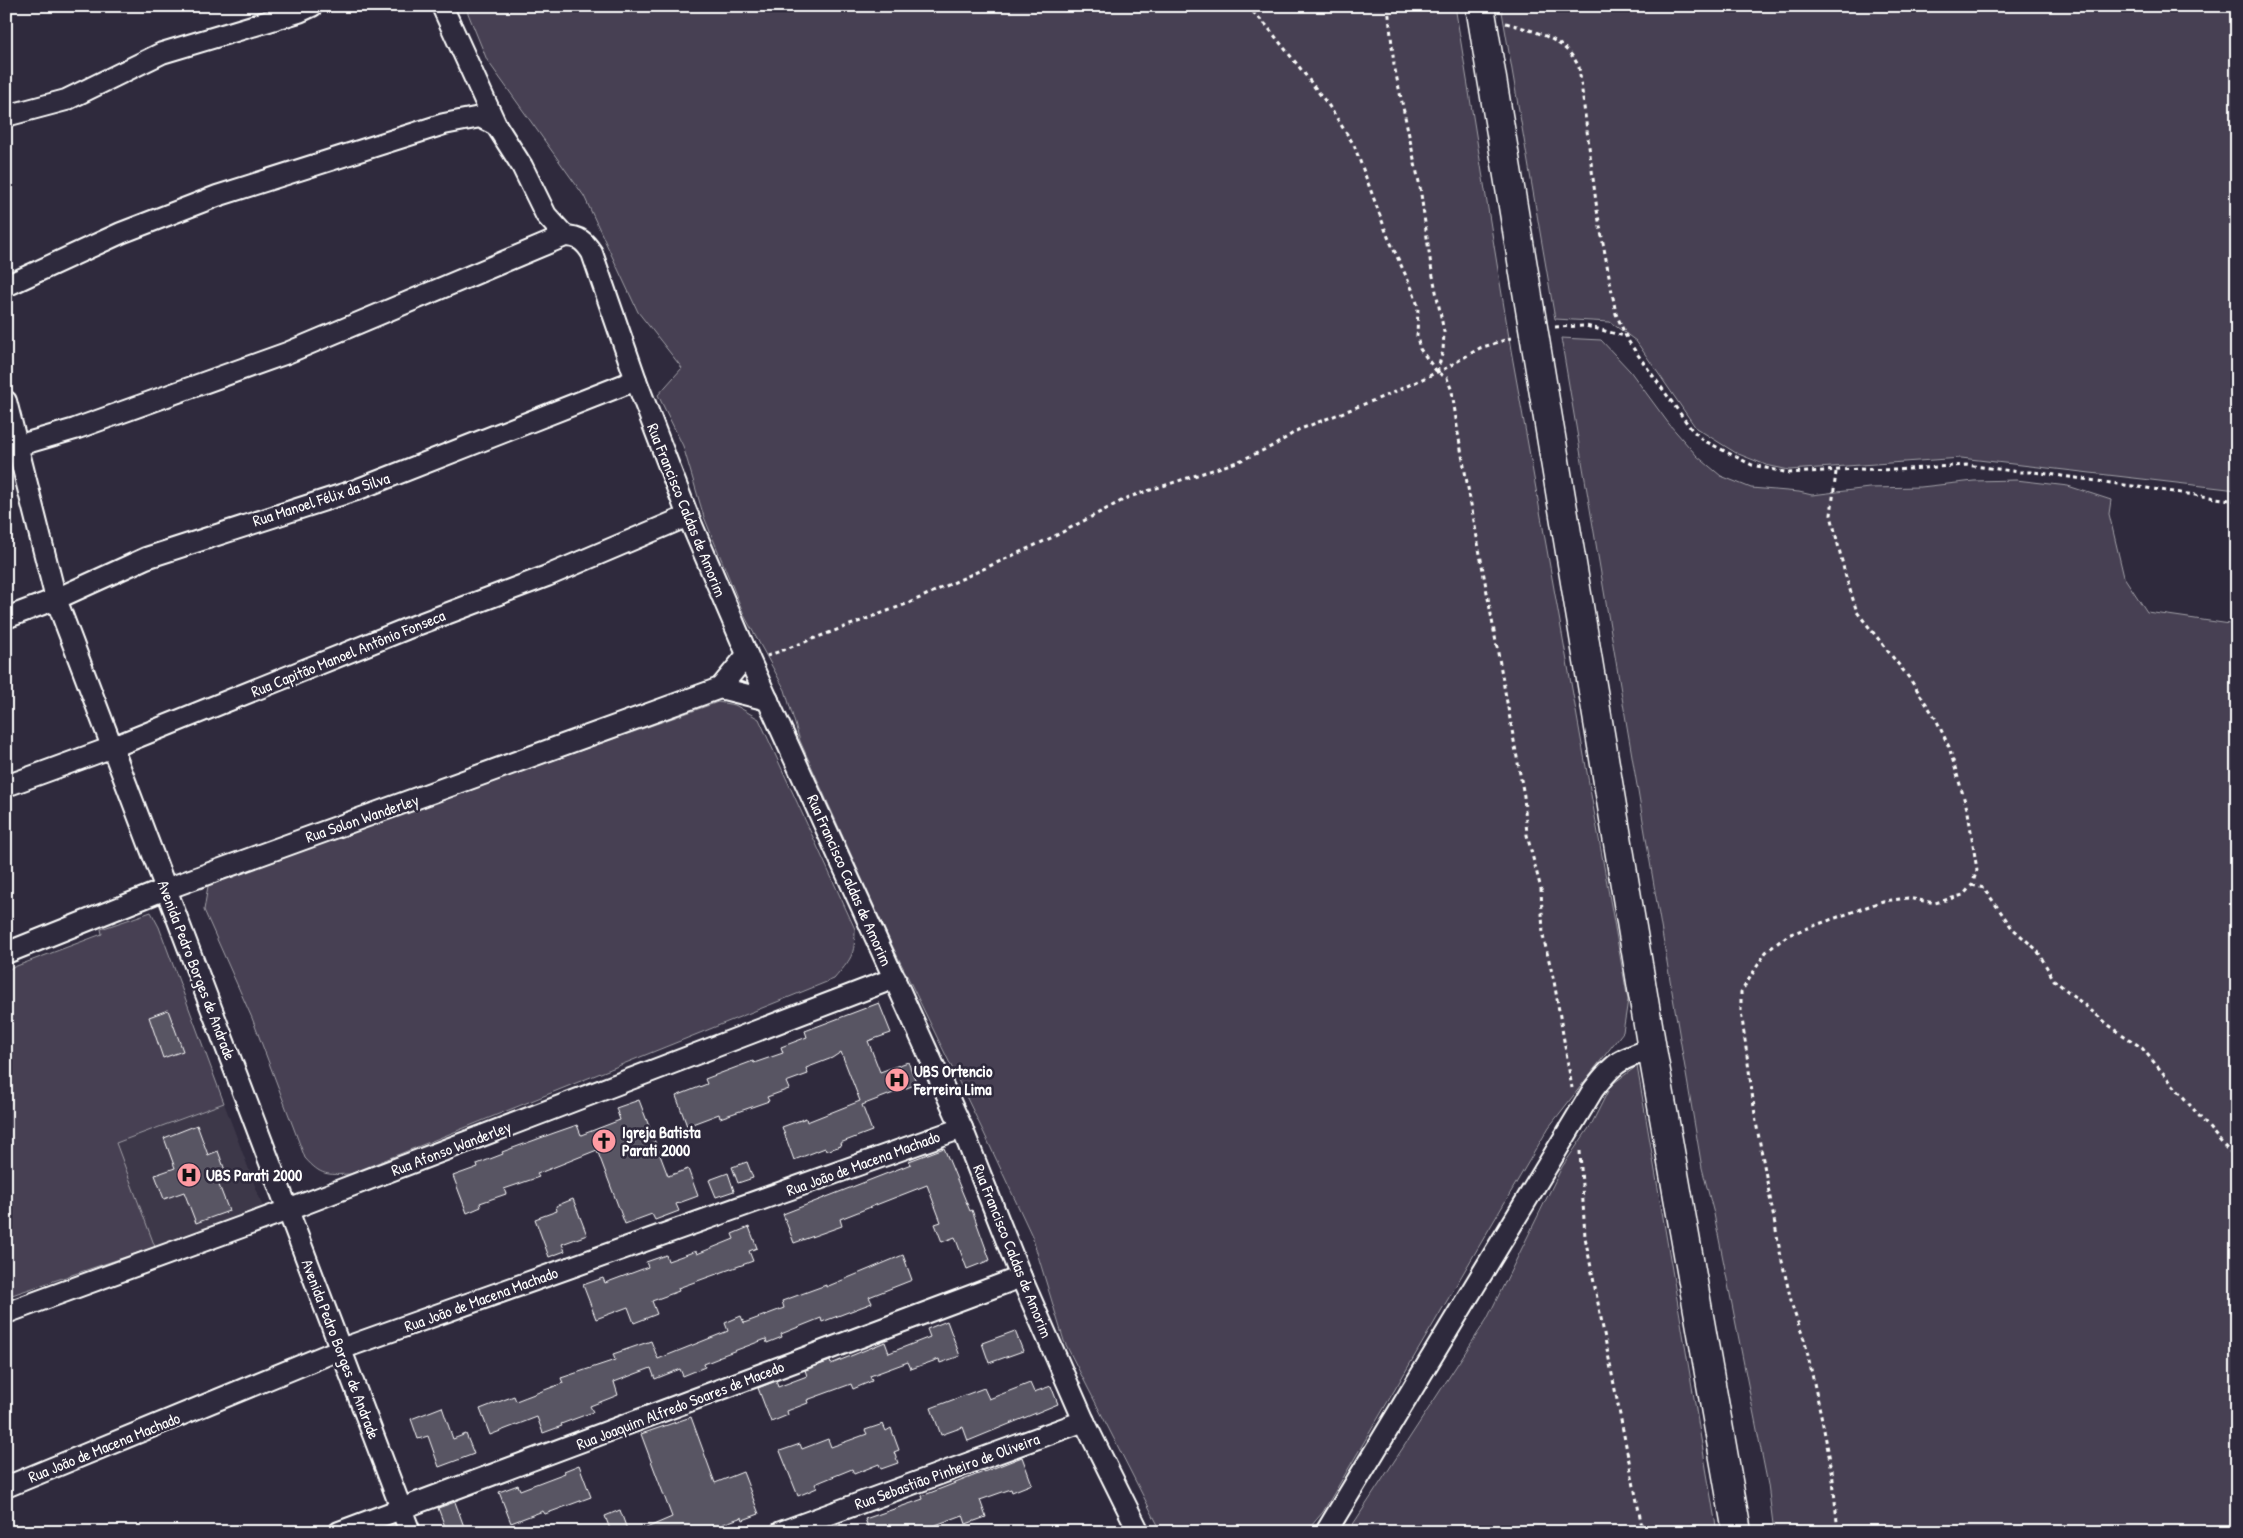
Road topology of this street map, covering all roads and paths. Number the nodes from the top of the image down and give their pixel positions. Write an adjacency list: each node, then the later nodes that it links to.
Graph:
1 (312, 6): 6 (street)
2 (442, 6): 7 (street)
3 (1246, 6): 12 (path)
4 (1388, 6): 12 (path)
5 (1480, 11): 10 (highway); 11 (path)
6 (6, 116)
7 (496, 125): 8 (street); 9 (street)
8 (565, 236): 13 (street, Rua Francisco Caldas de Amorim); 15 (street)
9 (6, 286)
10 (1533, 326): 11 (path); 12 (path); 30 (highway)
11 (1624, 336): 16 (path)
12 (1437, 372): 21 (path); 31 (path)
13 (636, 380): 18 (street, Rua Francisco Caldas de Amorim); 19 (street, Rua Manoel Félix da Silva)
14 (6, 401): 15 (street, Avenida Pedro Borges de Andrade)
15 (12, 447): 19 (street, Avenida Pedro Borges de Andrade)
16 (1836, 472): 17 (path); 26 (path)
17 (2237, 501)
18 (688, 516): 21 (street, Rua Francisco Caldas de Amorim); 24 (street, Rua Capitão Manoel Antônio Fonseca)
19 (56, 599): 20 (street, Rua Manoel Félix da Silva); 24 (street, Avenida Pedro Borges de Andrade)
20 (6, 618)
21 (748, 658): 22 (street); 23 (street, Rua Francisco Caldas de Amorim)
22 (720, 688): 23 (street); 27 (street, Rua Solon Wanderley)
23 (768, 700): 29 (street, Rua Francisco Caldas de Amorim)
24 (113, 747): 25 (street, Rua Capitão Manoel Antônio Fonseca); 27 (street, Avenida Pedro Borges de Andrade)
25 (6, 786)
26 (1972, 884): 33 (path); 48 (path)
27 (166, 889): 28 (street, Rua Solon Wanderley); 34 (street, Avenida Pedro Borges de Andrade)
28 (6, 953)
29 (894, 978): 32 (street, Rua Francisco Caldas de Amorim); 34 (street, Rua Afonso Wanderley)
30 (1652, 1049): 31 (street); 47 (highway)
31 (1578, 1116): 45 (street); 46 (path)
32 (962, 1128): 35 (street, Rua Francisco Caldas de Amorim); 37 (street, Rua João de Macena Machado)
33 (2237, 1161)
34 (288, 1210): 36 (street, Rua Afonso Wanderley); 37 (street, Avenida Pedro Borges de Andrade)
35 (1021, 1277): 38 (street, Rua Francisco Caldas de Amorim); 40 (street, Rua Joaquim Alfredo Soares de Macedo)
36 (6, 1313)
37 (341, 1349): 39 (street, Rua João de Macena Machado); 40 (street, Avenida Pedro Borges de Andrade)
38 (1084, 1421): 43 (street, Rua Sebastião Pinheiro de Oliveira); 44 (street, Rua Francisco Caldas de Amorim)
39 (6, 1487)
40 (402, 1509): 41 (street, Rua Joaquim Alfredo Soares de Macedo); 42 (street, Avenida Pedro Borges de Andrade)
41 (339, 1532)
42 (410, 1532)
43 (782, 1532)
44 (1139, 1532)
45 (1326, 1532)
46 (1643, 1532)
47 (1737, 1532)
48 (1838, 1532)

